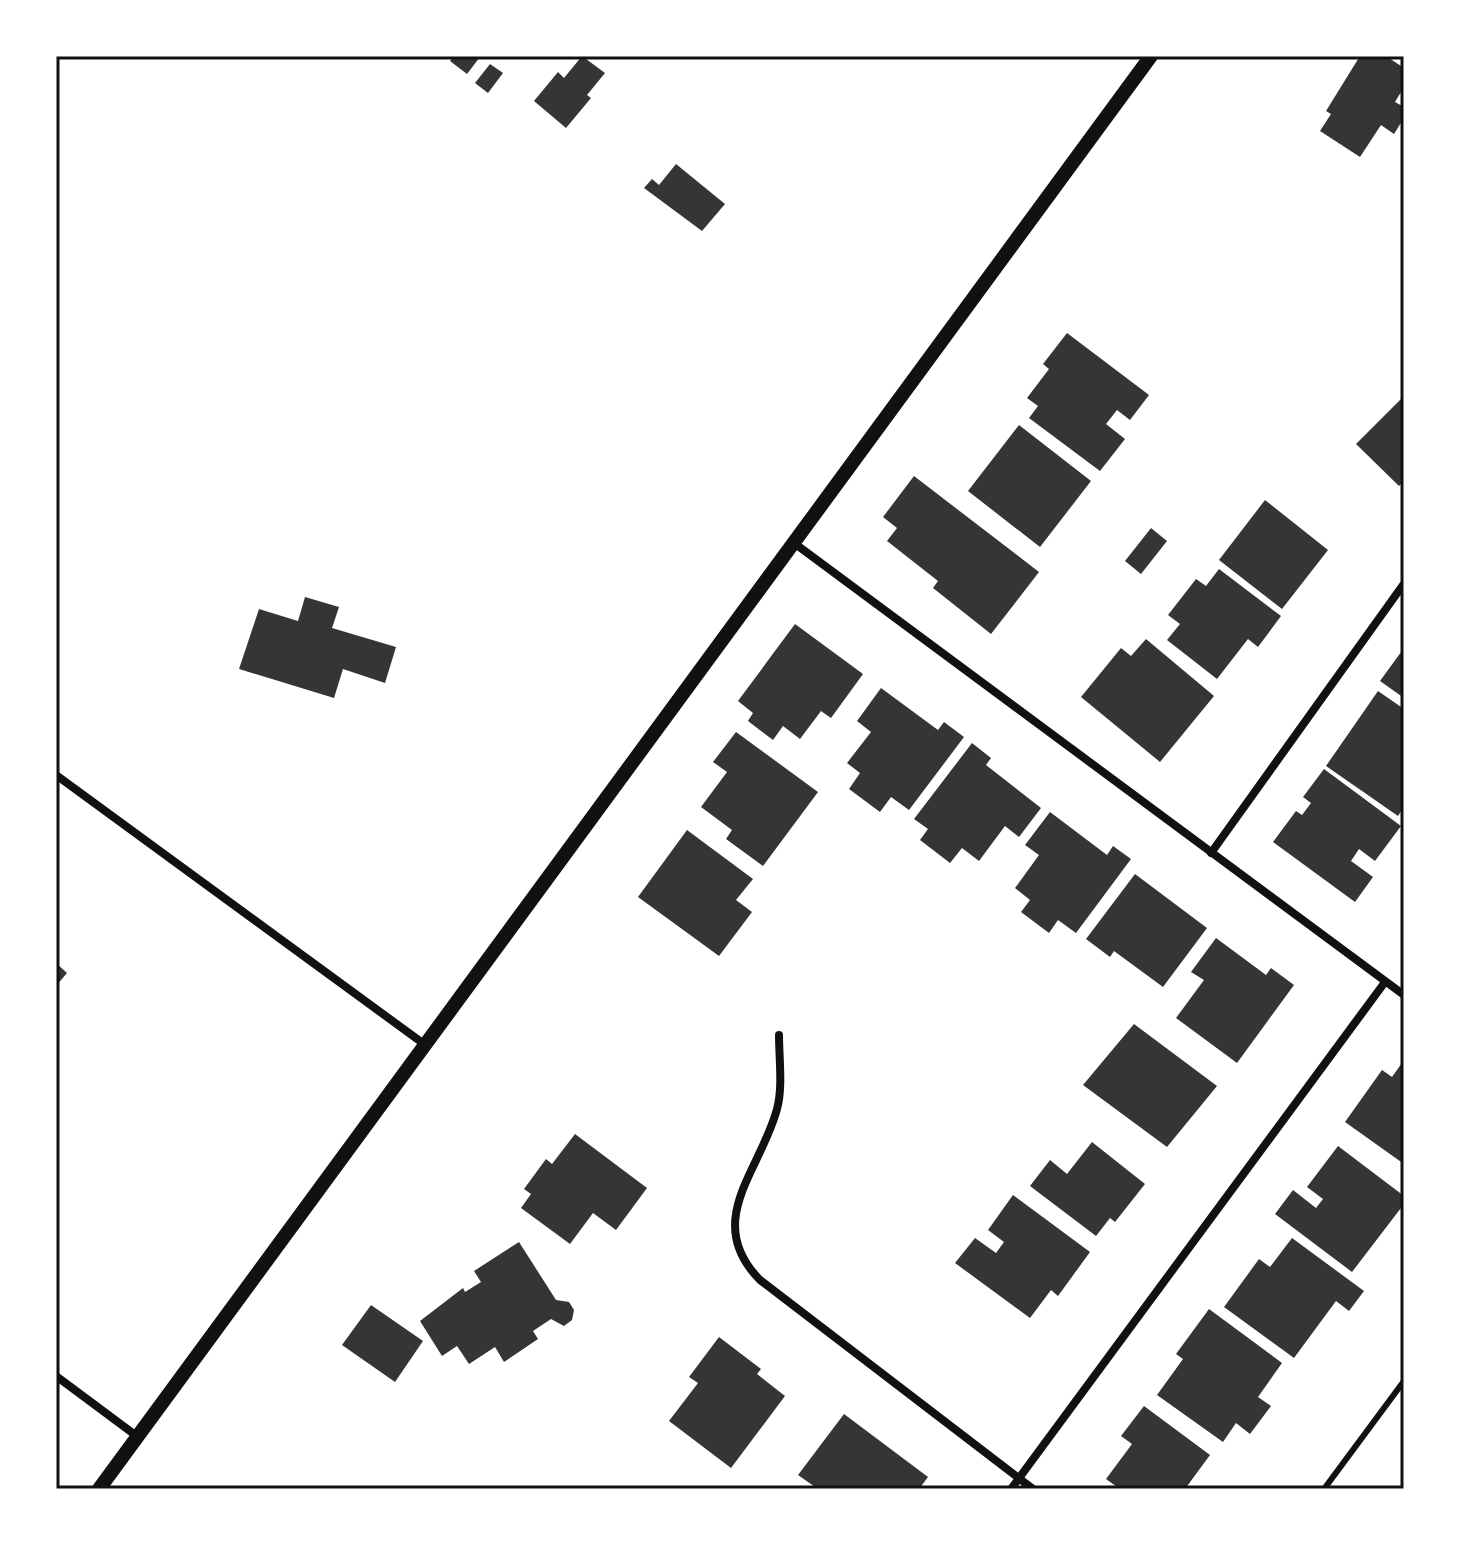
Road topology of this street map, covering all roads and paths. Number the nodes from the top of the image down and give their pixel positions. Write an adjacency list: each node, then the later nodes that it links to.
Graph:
1 (1151, 56): 2 (street)
2 (794, 543): 5 (street); 9 (street)
3 (1403, 585): 5 (street)
4 (56, 775): 9 (street)
5 (1211, 853): 6 (street)
6 (1385, 982): 7 (street); 13 (street)
7 (1404, 995)
8 (779, 1035): 13 (street)
9 (424, 1044): 12 (street)
10 (56, 1376): 12 (street)
11 (1404, 1381): 17 (lane)
12 (138, 1437): 14 (street)
13 (1019, 1478): 15 (street); 16 (street)
14 (99, 1489)
15 (1011, 1489)
16 (1033, 1489)
17 (1324, 1489)

